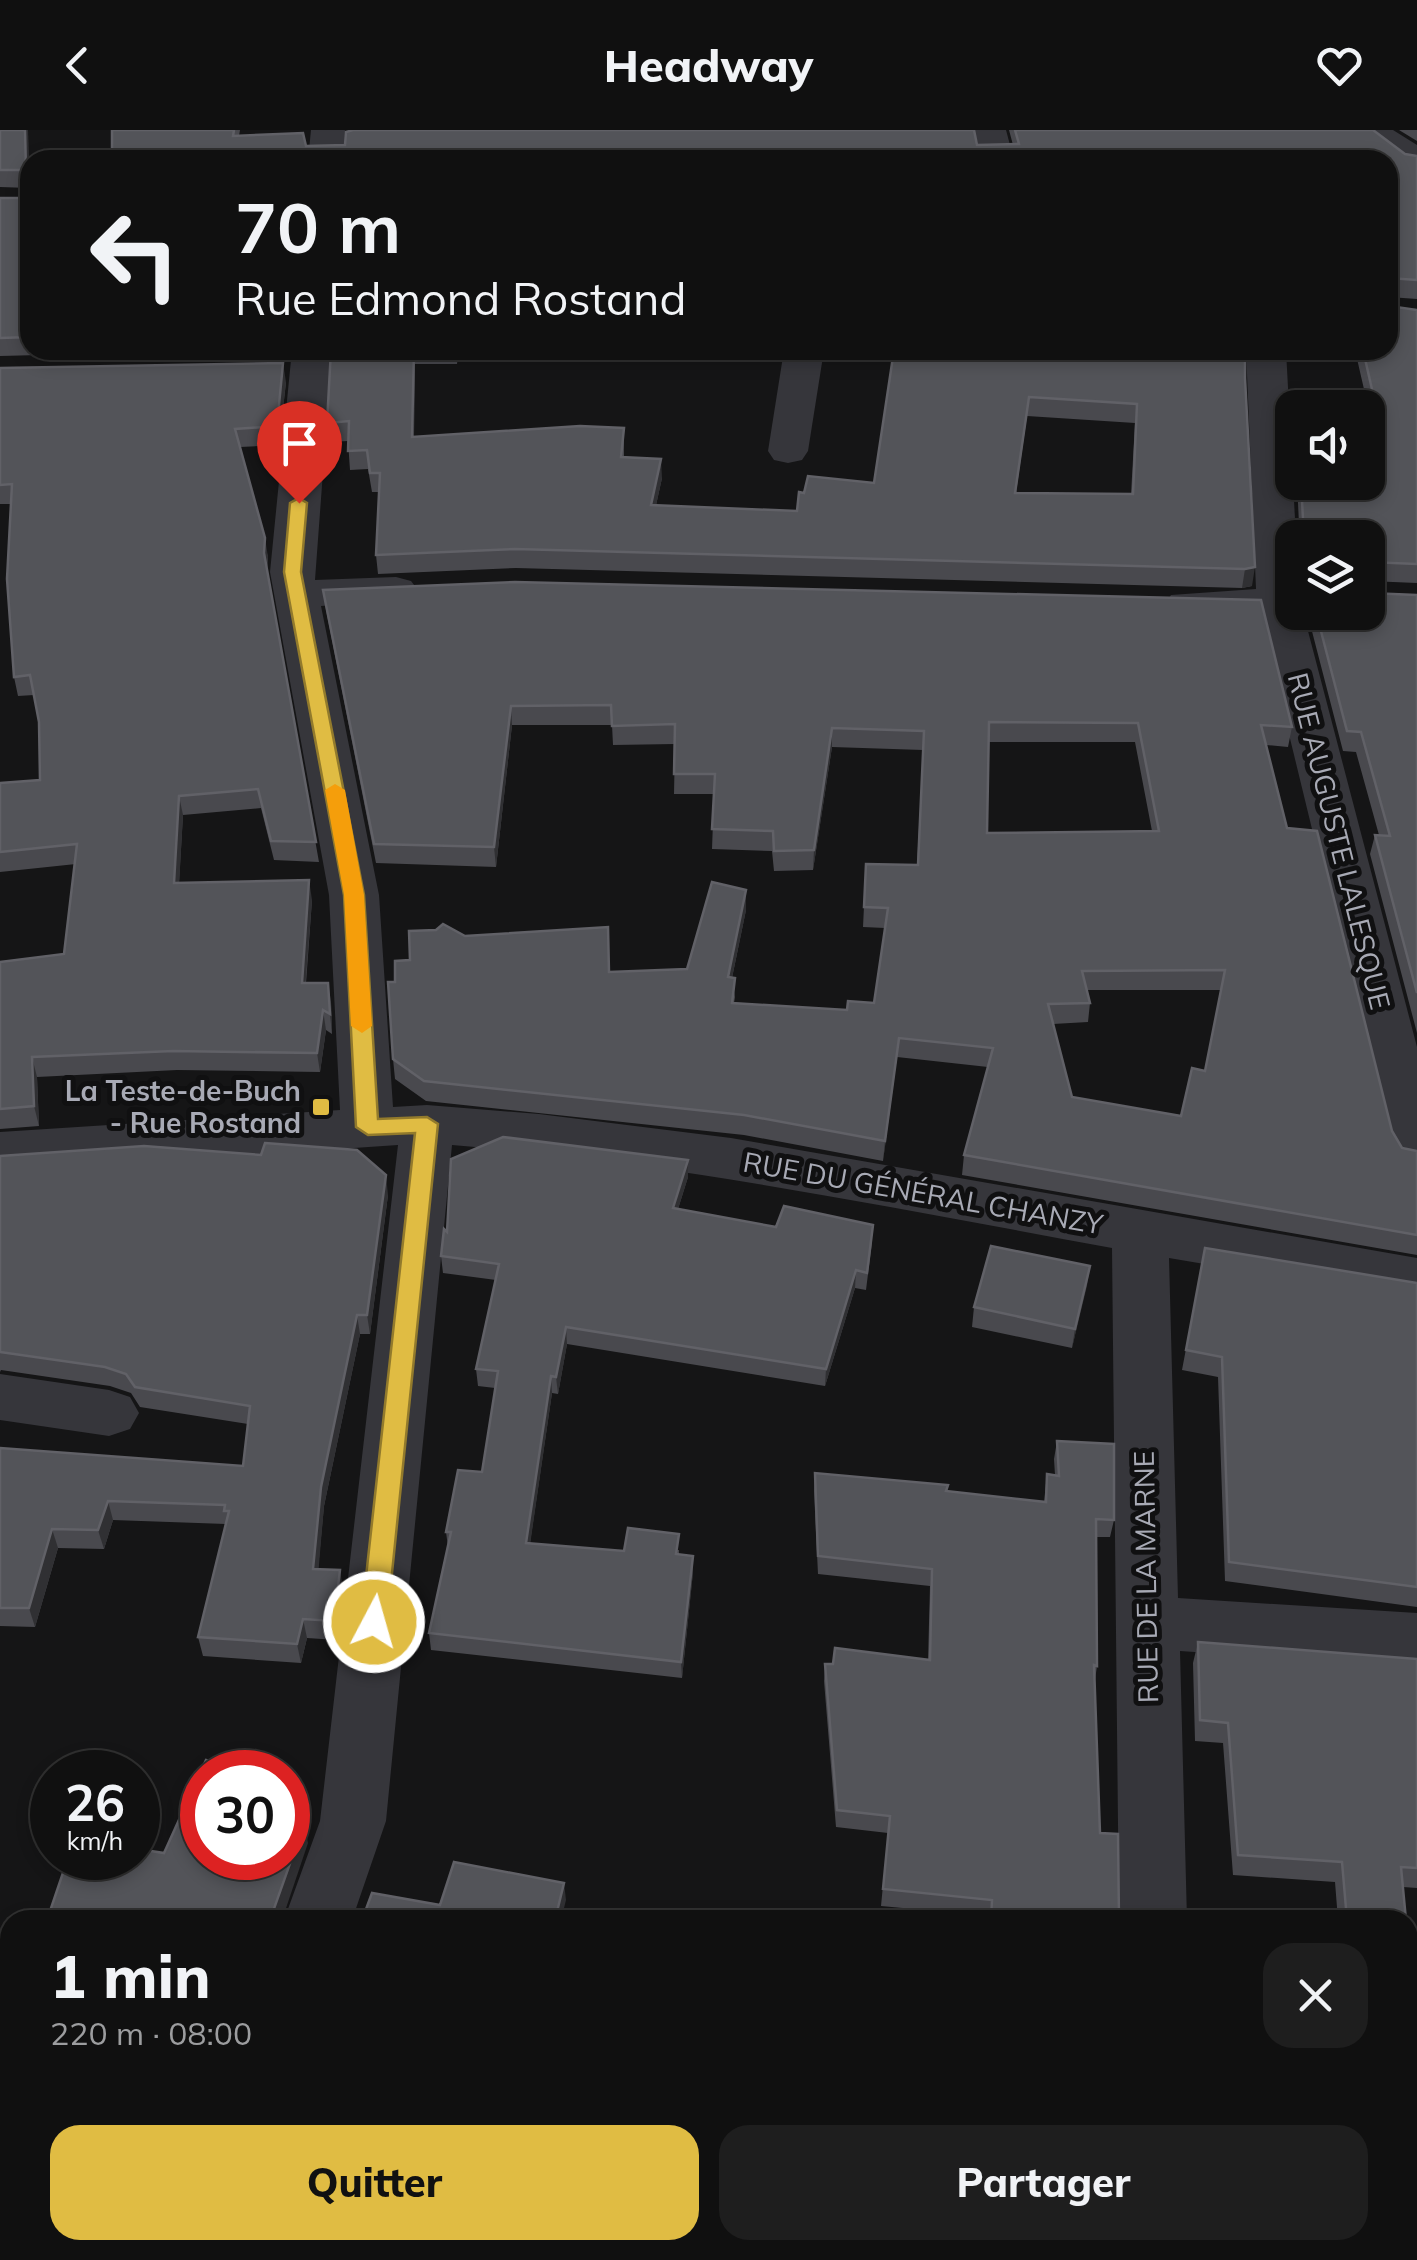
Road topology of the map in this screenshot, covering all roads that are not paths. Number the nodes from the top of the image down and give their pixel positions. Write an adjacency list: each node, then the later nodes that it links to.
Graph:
1 (1368, 130): 2 (street)
2 (1417, 161)
3 (802, 360): 6 (street)
4 (1267, 360): 7 (street, RUE AUGUSTE LALESQUE)
5 (299, 361): 9 (street)
6 (788, 451)
7 (1279, 520)
8 (442, 588): 9 (street)
9 (300, 594): 14 (street)
10 (1275, 600): 11 (street)
11 (1144, 602)
12 (1293, 630): 15 (street, RUE AUGUSTE LALESQUE)
13 (427, 1124): 14 (street, RUE DU GÉNÉRAL CHANZY); 17 (street, RUE DU GÉNÉRAL CHANZY); 23 (street)
14 (368, 1127): 16 (street, RUE DU GÉNÉRAL CHANZY)
15 (1417, 1150)
16 (5, 1163)
17 (1140, 1233): 18 (street, RUE DU GÉNÉRAL CHANZY); 21 (street, RUE DE LA MARNE)
18 (1417, 1278)
19 (0, 1396): 20 (street)
20 (109, 1413)
21 (1147, 1622): 22 (street); 24 (street, RUE DE LA MARNE)
22 (1417, 1640)
23 (322, 1910)
24 (1153, 1910)

